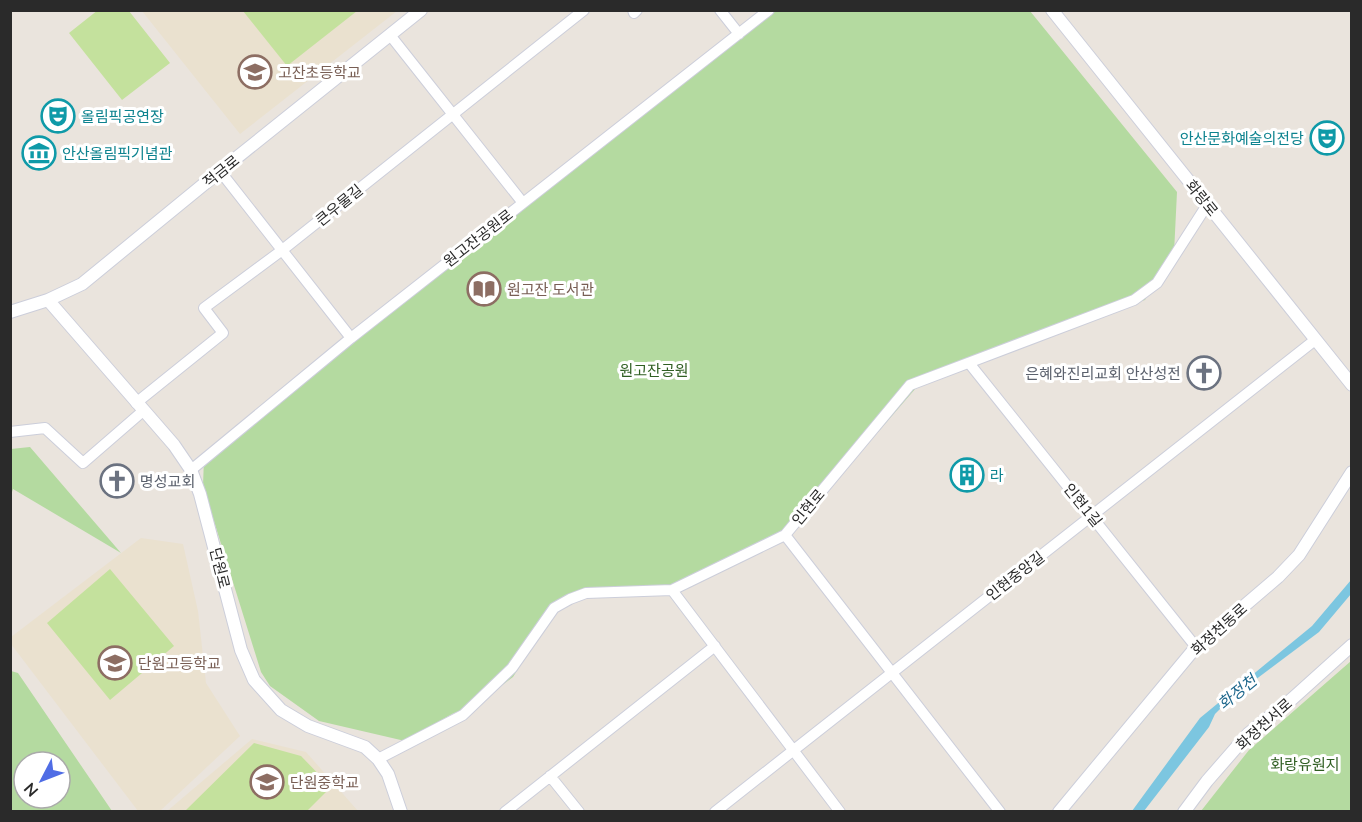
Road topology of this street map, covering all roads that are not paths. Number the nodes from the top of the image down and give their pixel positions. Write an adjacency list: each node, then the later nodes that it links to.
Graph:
1 (422, 10): 7 (street, 적금로)
2 (585, 10): 8 (street, 큰우물길)
3 (720, 10): 6 (street)
4 (769, 10): 6 (street, 원고잔공원로)
5 (1052, 10): 11 (street, 화랑로)
6 (739, 34): 10 (street, 원고잔공원로)
7 (390, 35): 8 (street); 9 (street, 적금로)
8 (453, 114): 10 (street); 12 (street, 큰우물길)
9 (220, 171): 12 (street); 13 (street, 적금로)
10 (524, 203): 15 (street, 원고잔공원로)
11 (1207, 205): 16 (street, 화랑로); 17 (street, 인현로)
12 (281, 251): 15 (street); 21 (street, 큰우물길)
13 (48, 300): 14 (street, 적금로); 21 (street, 단원로)
14 (10, 312)
15 (351, 338): 23 (street, 원고잔공원로)
16 (1315, 340): 18 (street, 화랑로); 25 (street, 인현중앙길)
17 (969, 363): 25 (street, 인현1길); 26 (street, 인현로)
18 (1337, 367): 19 (street); 20 (street, 화랑로)
19 (1352, 369)
20 (1352, 385)
21 (140, 407): 22 (street); 23 (street, 단원로)
22 (10, 432)
23 (191, 470): 33 (street, 단원로)
24 (1352, 472): 30 (street, 화정천동로)
25 (1091, 516): 30 (street, 인현1길); 31 (street, 인현중앙길)
26 (785, 535): 27 (street, 인현로); 31 (street)
27 (672, 590): 29 (street); 33 (street, 인현로)
28 (1352, 645): 42 (street, 화정천서로)
29 (715, 646): 32 (street); 34 (street)
30 (1196, 648): 41 (street, 화정천동로)
31 (892, 672): 32 (street, 인현중앙길); 40 (street)
32 (794, 750): 38 (street, 인현중앙길); 39 (street)
33 (378, 759): 35 (street)
34 (550, 776): 36 (street); 37 (street)
35 (401, 812)
36 (505, 812)
37 (579, 812)
38 (715, 812)
39 (840, 812)
40 (1000, 812)
41 (1059, 812)
42 (1184, 812)

